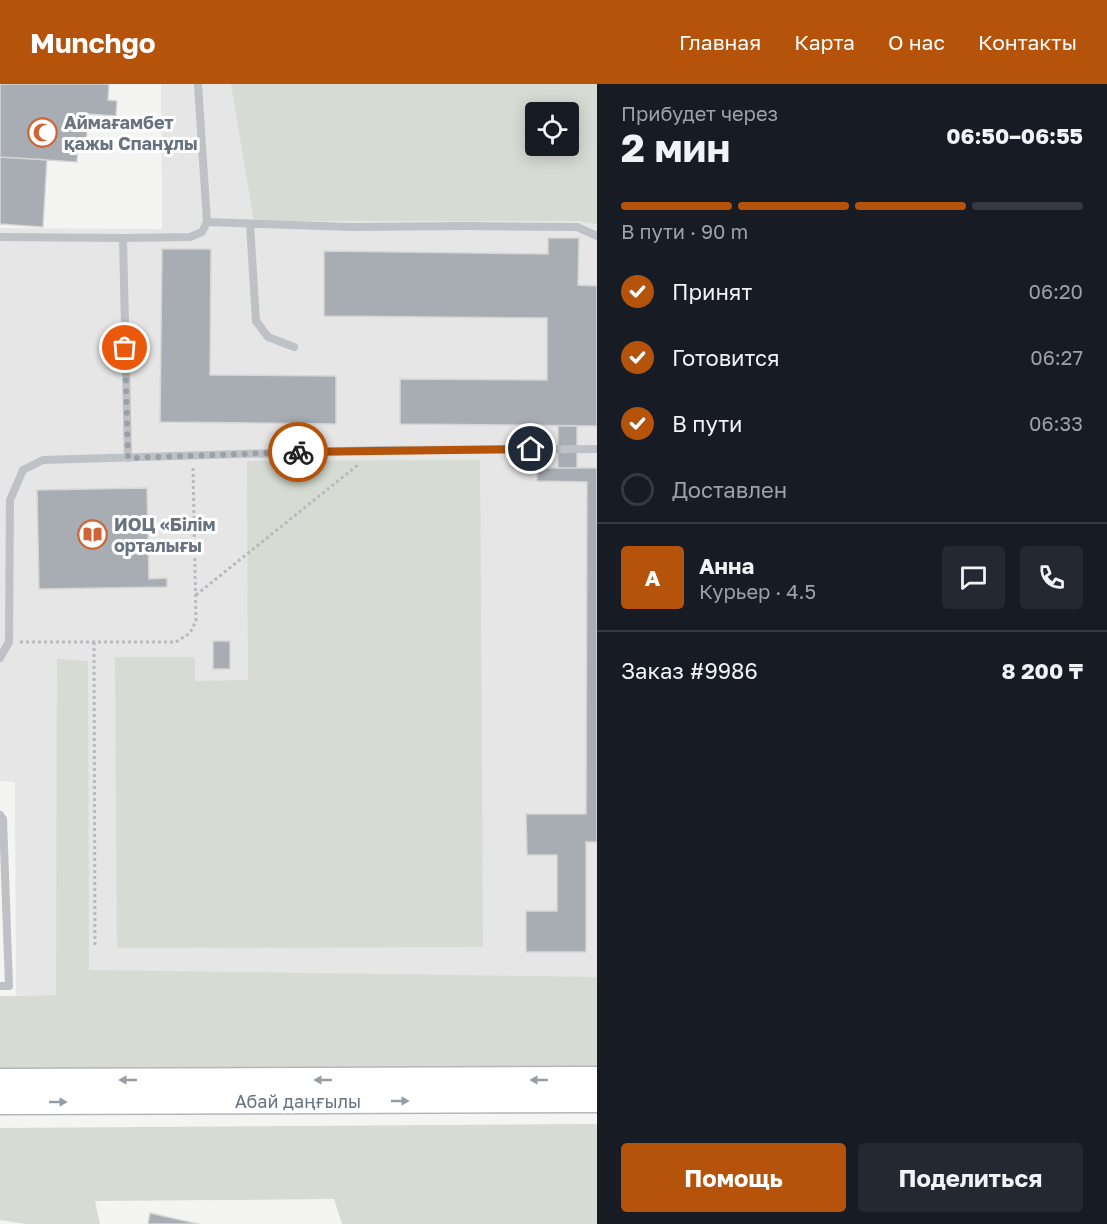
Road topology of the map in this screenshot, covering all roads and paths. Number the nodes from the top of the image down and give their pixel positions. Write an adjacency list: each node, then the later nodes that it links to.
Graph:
1 (198, 84): 2 (lane)
2 (207, 222): 3 (lane); 6 (lane)
3 (250, 224): 4 (lane); 7 (lane)
4 (597, 236)
5 (0, 237): 6 (lane)
6 (123, 238): 11 (lane)
7 (294, 347)
8 (597, 449): 9 (lane)
9 (377, 450): 10 (lane); 12 (path)
10 (195, 454): 11 (lane); 12 (path)
11 (128, 458): 13 (lane)
12 (195, 595): 14 (path)
13 (9, 642): 14 (path); 15 (lane)
14 (94, 642): 17 (path)
15 (0, 658)
16 (0, 815): 18 (lane)
17 (95, 946)
18 (0, 986)
19 (597, 1079): 20 (main road, Абай даңғылы, one-way to 20)
20 (0, 1081)
21 (597, 1100): 22 (main road, Абай даңғылы, one-way to 21)
22 (0, 1102)

